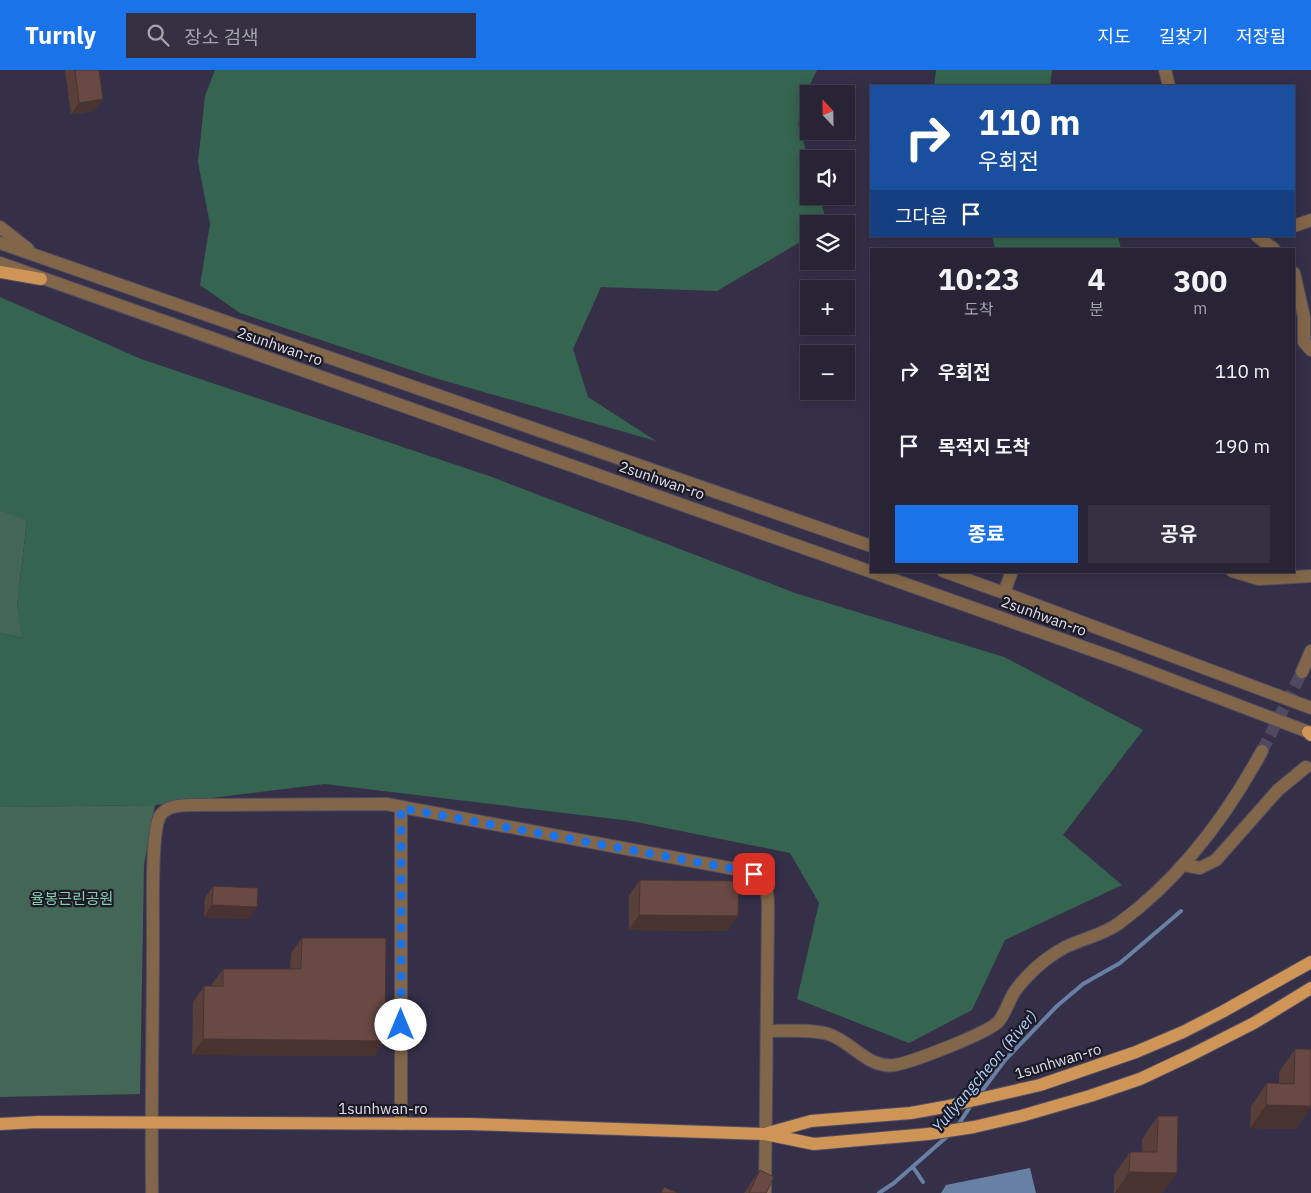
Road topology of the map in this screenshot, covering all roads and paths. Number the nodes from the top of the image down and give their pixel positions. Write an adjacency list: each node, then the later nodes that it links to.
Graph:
1 (1165, 70): 2 (street)
2 (1169, 85)
3 (1311, 220): 4 (street)
4 (1295, 226)
5 (0, 227): 9 (street)
6 (1260, 237): 8 (street)
7 (0, 243): 9 (street, 2sunhwan-ro)
8 (1275, 243)
9 (38, 256): 15 (street, 2sunhwan-ro)
10 (0, 263): 13 (street, 2sunhwan-ro)
11 (0, 272): 13 (main road)
12 (1295, 277): 14 (street)
13 (41, 279): 16 (street, 2sunhwan-ro)
14 (1311, 350)
15 (870, 546)
16 (870, 572)
17 (873, 573): 26 (street, 2sunhwan-ro)
18 (949, 573): 22 (street, 2sunhwan-ro)
19 (1011, 573): 22 (street)
20 (1239, 573): 21 (street)
21 (1311, 576)
22 (1004, 592): 25 (street, 2sunhwan-ro)
23 (1311, 650): 24 (street)
24 (1302, 672)
25 (1311, 708)
26 (1310, 734)
27 (1262, 751): 30 (street)
28 (1306, 767): 30 (street)
29 (401, 808): 33 (street); 34 (street); 36 (street)
30 (1184, 865): 33 (street)
31 (1311, 962): 37 (main road, 1sunhwan-ro)
32 (1311, 988): 37 (main road, 1sunhwan-ro)
33 (767, 1031): 37 (street)
34 (152, 1123): 35 (main road, 1sunhwan-ro); 36 (main road, 1sunhwan-ro); 38 (street)
35 (0, 1124)
36 (401, 1124): 37 (main road, 1sunhwan-ro)
37 (765, 1134): 39 (street)
38 (152, 1193)
39 (765, 1193)

